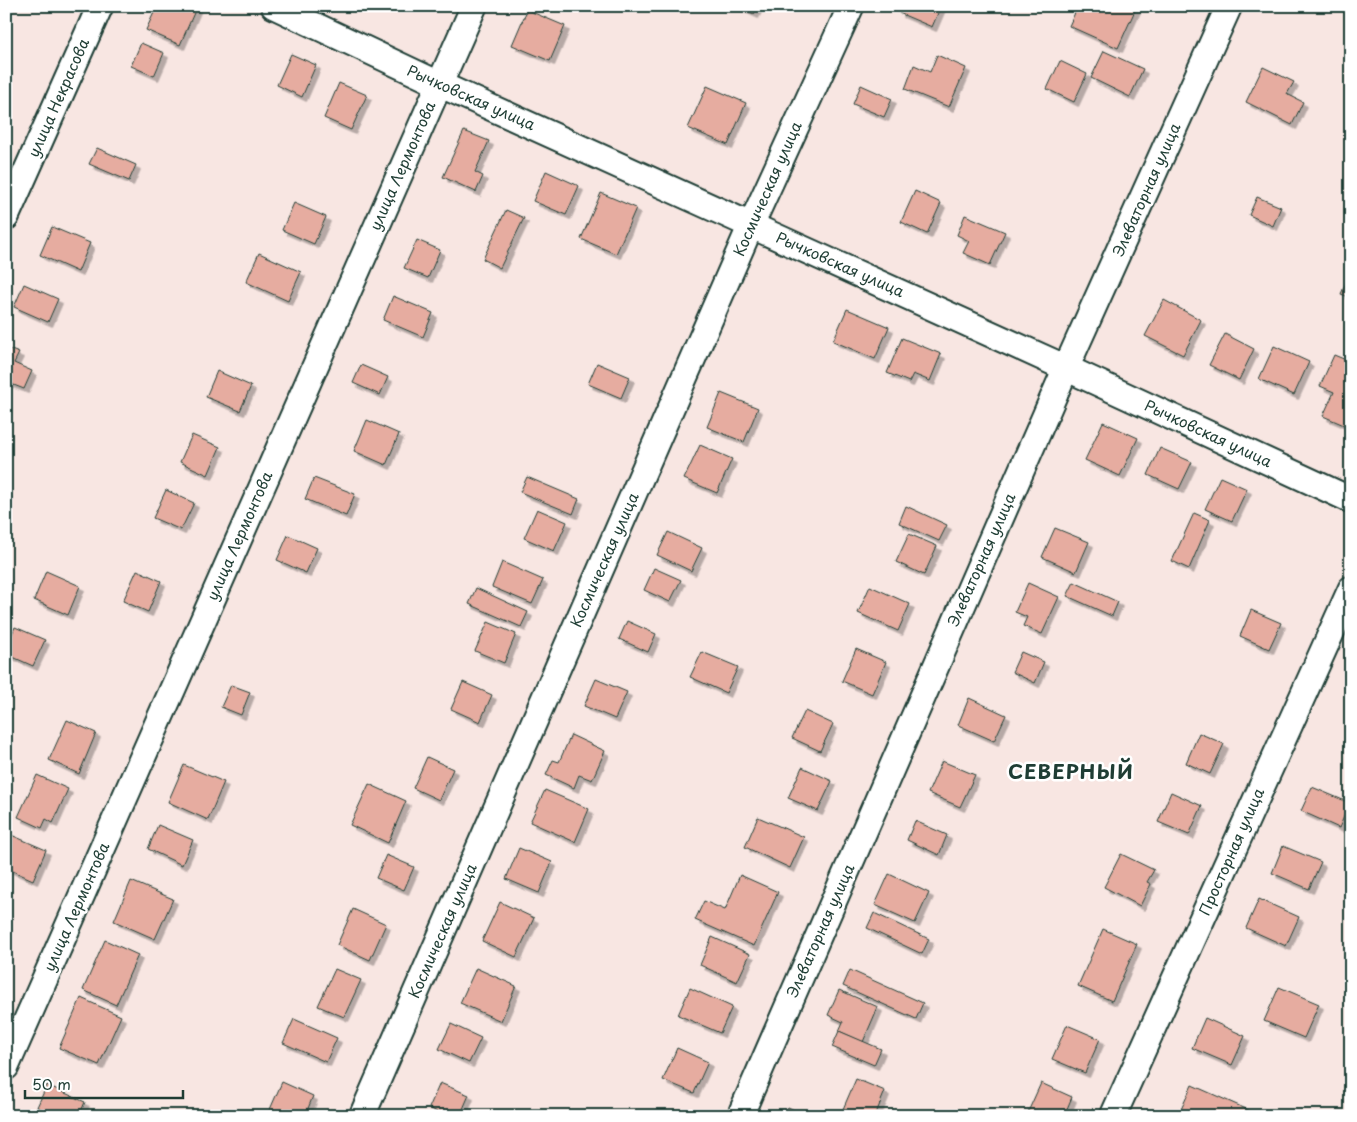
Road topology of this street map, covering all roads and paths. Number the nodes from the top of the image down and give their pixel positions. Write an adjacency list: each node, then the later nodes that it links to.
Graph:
1 (100, 6): 7 (street, улица Некрасова)
2 (274, 6): 6 (street, Рычковская улица)
3 (474, 6): 6 (street, улица Лермонтова)
4 (851, 6): 8 (street, Космическая улица)
5 (1230, 6): 9 (street, Элеваторная улица)
6 (439, 84): 8 (street, Рычковская улица); 12 (street, улица Лермонтова)
7 (6, 217)
8 (751, 225): 9 (street, Рычковская улица); 13 (street, Космическая улица)
9 (1066, 368): 10 (street, Рычковская улица); 14 (street, Элеваторная улица)
10 (1351, 500)
11 (1351, 589): 15 (street, Просторная улица)
12 (6, 1067)
13 (362, 1116)
14 (740, 1116)
15 (1113, 1116)

